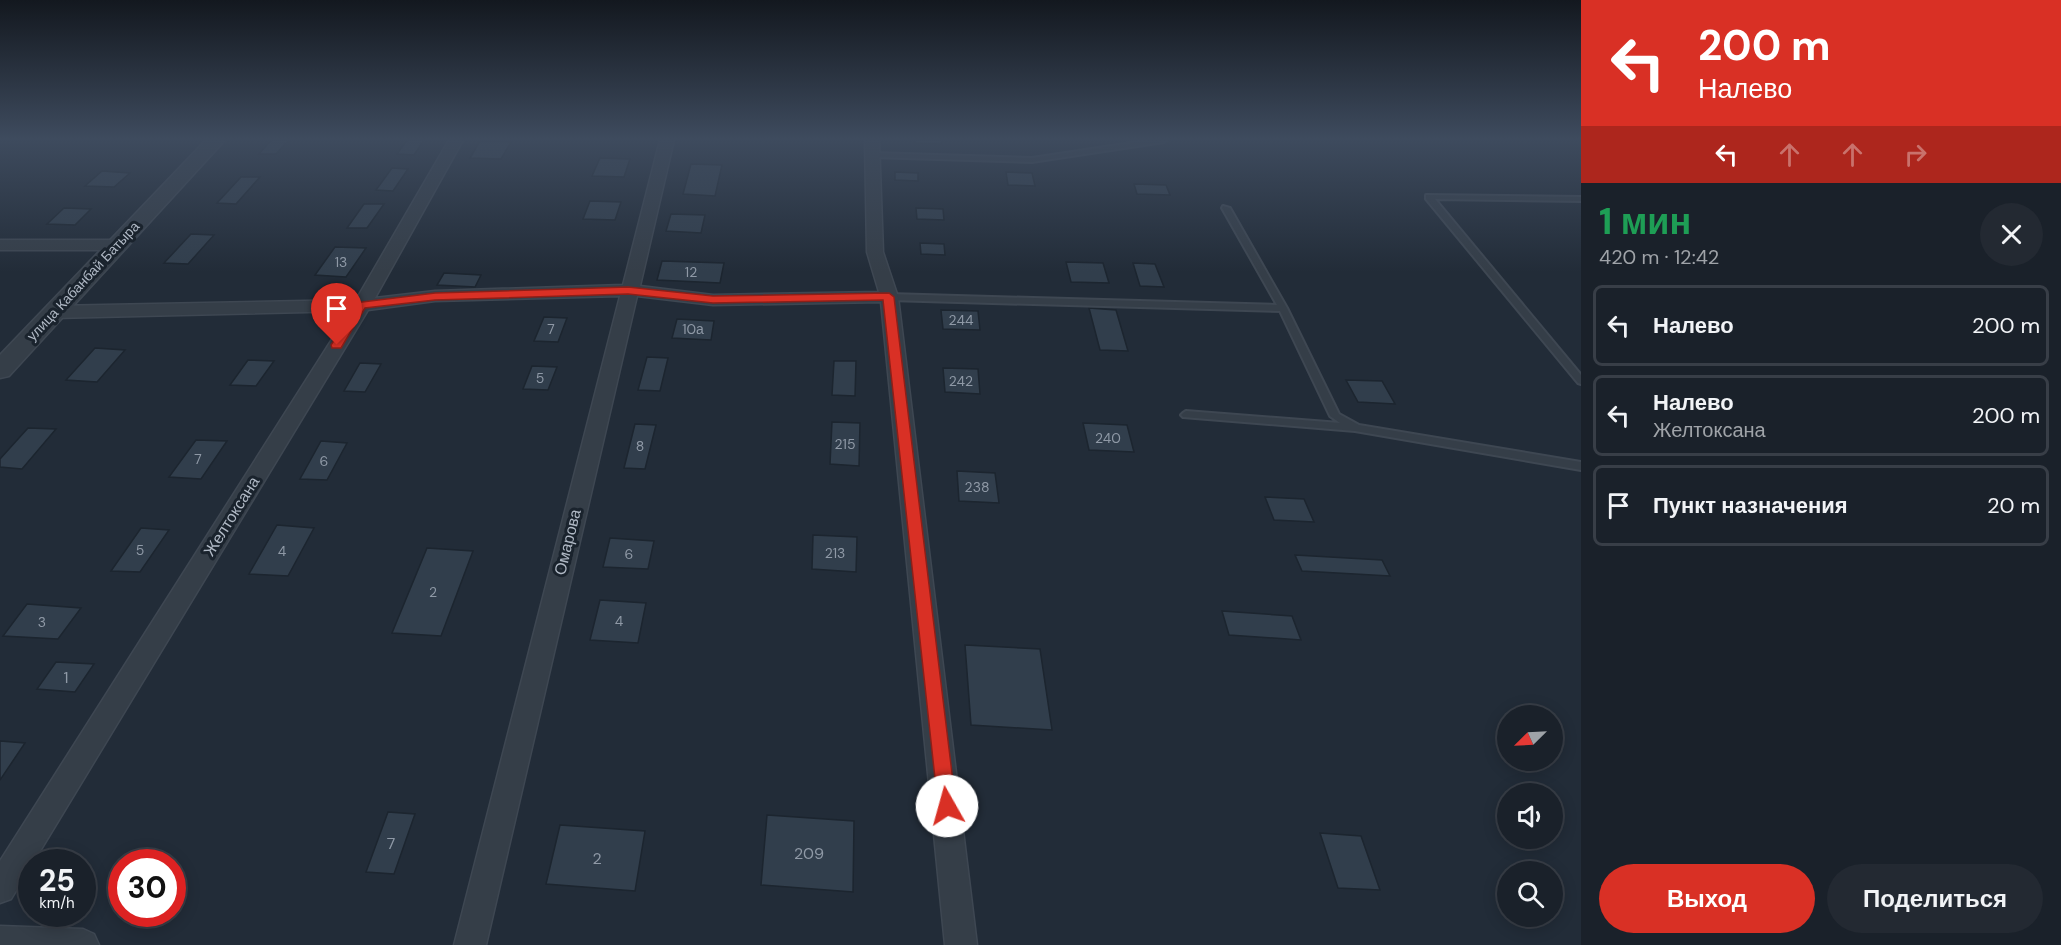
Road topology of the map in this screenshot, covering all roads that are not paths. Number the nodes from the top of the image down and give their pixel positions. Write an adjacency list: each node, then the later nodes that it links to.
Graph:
1 (174, 184): 8 (street, улица Кабанбай Батыра)
2 (431, 184): 11 (street, Желтоксана)
3 (656, 184): 9 (street, Омарова)
4 (873, 184): 10 (street)
5 (1581, 199): 15 (lane)
6 (1226, 208): 12 (lane)
7 (0, 245): 8 (street)
8 (116, 245): 13 (street, улица Кабанбай Батыра)
9 (628, 290): 10 (street); 11 (street); 22 (street, Омарова)
10 (889, 297): 12 (lane); 23 (street)
11 (362, 305): 13 (street); 19 (street, Желтоксана)
12 (1283, 308): 17 (lane)
13 (54, 312): 14 (street, улица Кабанбай Батыра)
14 (0, 370)
15 (1581, 381)
16 (1186, 415): 17 (lane)
17 (1356, 428): 18 (lane)
18 (1581, 465)
19 (0, 888)
20 (0, 941): 21 (street)
21 (83, 945)
22 (470, 945)
23 (961, 945)

